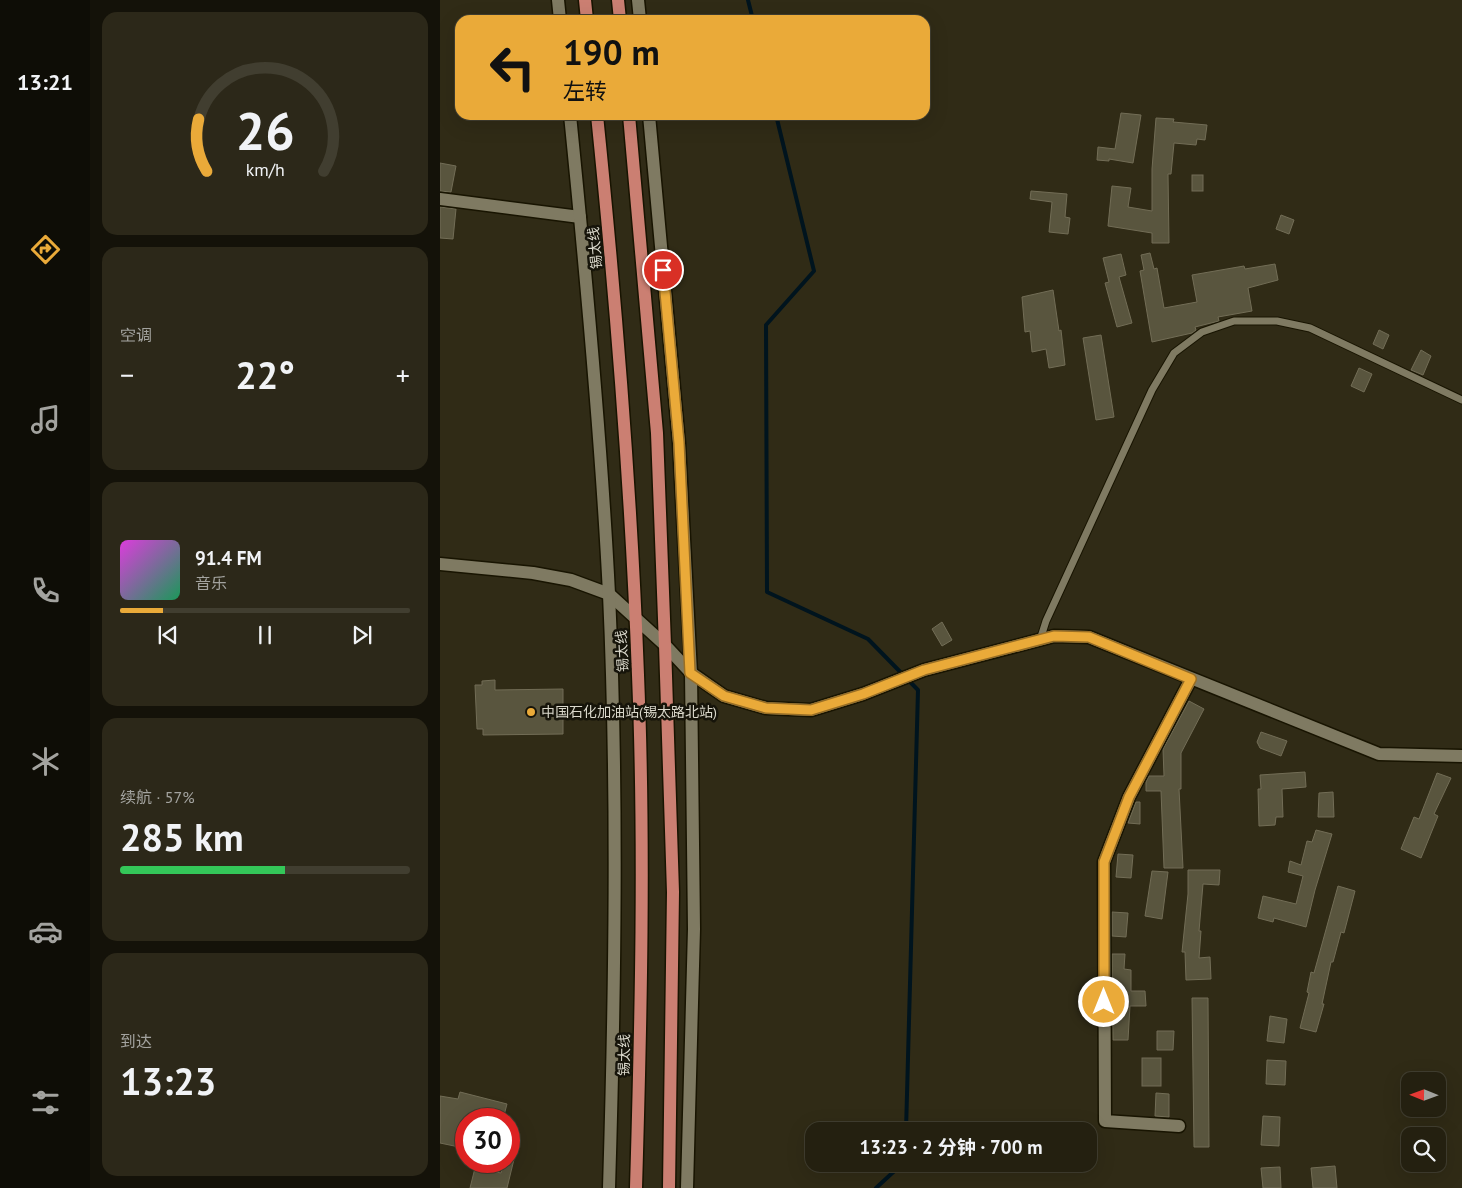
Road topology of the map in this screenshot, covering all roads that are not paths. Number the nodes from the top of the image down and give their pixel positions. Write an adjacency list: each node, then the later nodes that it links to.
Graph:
1 (558, 0): 5 (main road)
2 (585, 0): 6 (main road)
3 (618, 0): 7 (main road)
4 (638, 0): 8 (main road)
5 (560, 15)
6 (586, 15)
7 (620, 15)
8 (640, 15)
9 (570, 120): 14 (main road)
10 (597, 120): 18 (main road, 锡太线)
11 (629, 120): 20 (main road)
12 (649, 120): 21 (main road)
13 (440, 199): 14 (main road)
14 (580, 218): 17 (main road)
15 (1462, 400): 19 (lane)
16 (440, 564): 17 (main road)
17 (609, 594): 18 (main road); 25 (main road)
18 (636, 618): 20 (main road); 26 (main road, 锡太线)
19 (1040, 641): 21 (main road); 22 (main road)
20 (665, 646): 21 (main road); 27 (main road)
21 (690, 673): 28 (main road)
22 (1191, 679): 23 (main road); 24 (main road)
23 (1462, 756)
24 (1180, 1126)
25 (609, 1188)
26 (636, 1188)
27 (669, 1188)
28 (687, 1188)

